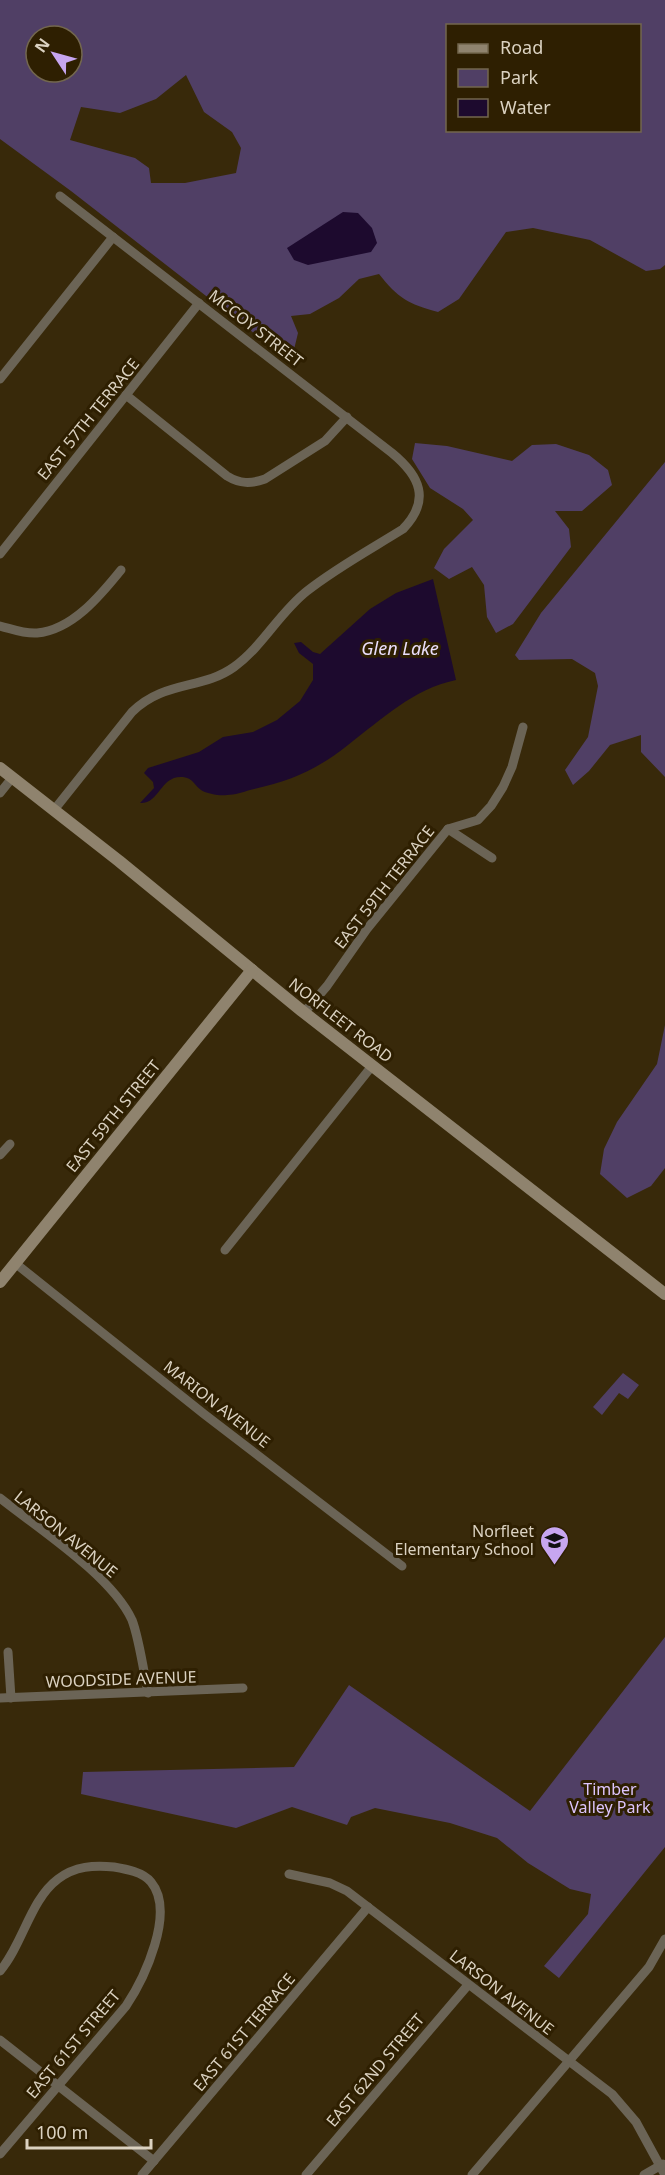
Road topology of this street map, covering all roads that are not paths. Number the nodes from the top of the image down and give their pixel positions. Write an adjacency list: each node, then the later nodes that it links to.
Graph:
1 (60, 196): 2 (street, MCCOY STREET)
2 (113, 237): 3 (street, MCCOY STREET); 4 (street)
3 (199, 303): 5 (street, EAST 57TH TERRACE); 6 (street, MCCOY STREET)
4 (0, 379)
5 (126, 395): 6 (street); 7 (street, EAST 57TH TERRACE)
6 (347, 417): 14 (street, MCCOY STREET)
7 (0, 554)
8 (121, 570): 9 (street)
9 (0, 626)
10 (523, 727): 15 (street, EAST 59TH TERRACE)
11 (0, 768): 12 (street, NORFLEET ROAD)
12 (12, 778): 13 (street); 14 (street, NORFLEET ROAD)
13 (0, 793)
14 (54, 810): 17 (street, NORFLEET ROAD)
15 (448, 829): 16 (street); 18 (street, EAST 59TH TERRACE)
16 (492, 858)
17 (252, 970): 18 (street, NORFLEET ROAD); 23 (street, EAST 59TH STREET)
18 (302, 1011): 19 (street, NORFLEET ROAD)
19 (372, 1066): 22 (street); 25 (street, NORFLEET ROAD)
20 (10, 1144): 21 (street)
21 (0, 1155)
22 (225, 1250)
23 (15, 1263): 24 (street, EAST 59TH STREET); 27 (street, MARION AVENUE)
24 (0, 1282)
25 (664, 1290)
26 (0, 1498): 30 (street, LARSON AVENUE)
27 (402, 1566)
28 (8, 1652): 32 (street)
29 (243, 1688): 30 (street, WOODSIDE AVENUE)
30 (148, 1693): 32 (street, WOODSIDE AVENUE)
31 (0, 1698): 32 (street, WOODSIDE AVENUE)
32 (11, 1698)
33 (289, 1874): 34 (street, LARSON AVENUE)
34 (368, 1907): 37 (street, LARSON AVENUE); 42 (street, EAST 61ST TERRACE)
35 (665, 1939): 39 (street)
36 (0, 1971): 40 (street, EAST 61ST STREET)
37 (468, 1985): 39 (street, LARSON AVENUE); 45 (street, EAST 62ND STREET)
38 (0, 2040): 40 (street)
39 (568, 2062): 43 (street, LARSON AVENUE); 46 (street)
40 (58, 2085): 41 (street, EAST 61ST STREET); 42 (street)
41 (0, 2154)
42 (154, 2161): 44 (street, EAST 61ST TERRACE)
43 (662, 2164): 47 (street); 48 (street, LARSON AVENUE)
44 (142, 2175)
45 (306, 2175)
46 (472, 2175)
47 (644, 2175)
48 (664, 2175)

